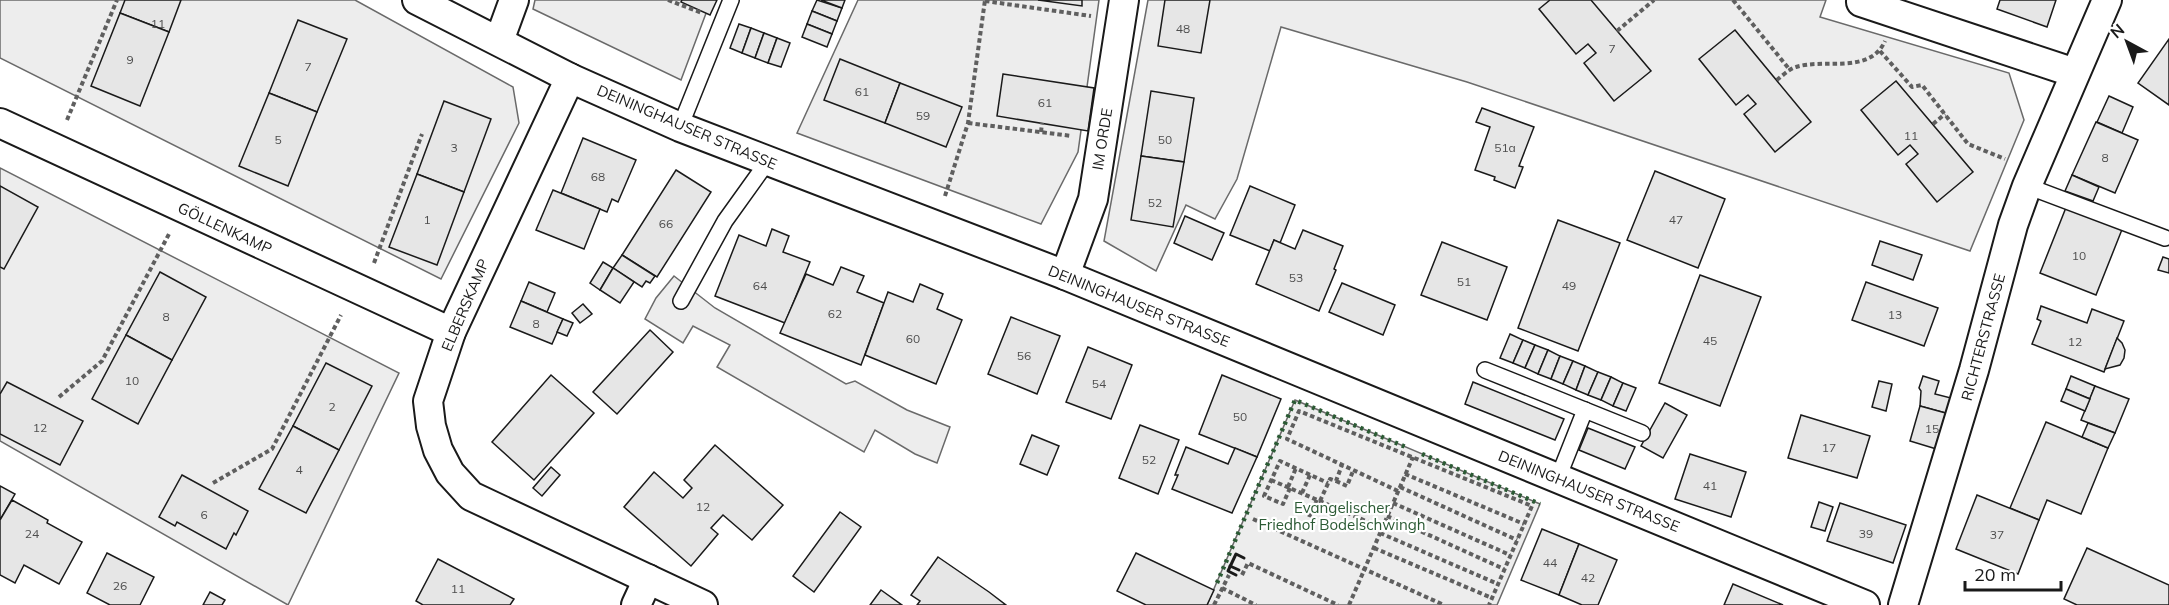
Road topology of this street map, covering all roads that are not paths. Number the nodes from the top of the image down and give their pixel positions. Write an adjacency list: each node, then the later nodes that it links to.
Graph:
1 (417, 0): 8 (street, DEININGHAUSER STRASSE)
2 (514, 0): 8 (street)
3 (731, 0): 12 (lane)
4 (2108, 0): 9 (street, RICHTERSTRASSE)
5 (1861, 2): 6 (street)
6 (1899, 7): 9 (street)
7 (1122, 10): 16 (street, IM ORDE)
8 (499, 41): 10 (street, DEININGHAUSER STRASSE)
9 (2075, 73): 14 (street, RICHTERSTRASSE)
10 (570, 78): 12 (street, DEININGHAUSER STRASSE); 18 (street, ELBERSKAMP)
11 (0, 123): 18 (street, GÖLLENKAMP)
12 (680, 127): 13 (street, DEININGHAUSER STRASSE)
13 (768, 161): 16 (street, DEININGHAUSER STRASSE); 17 (lane)
14 (2030, 178): 15 (lane); 27 (street, RICHTERSTRASSE)
15 (2165, 238)
16 (1065, 275): 22 (street, DEININGHAUSER STRASSE)
17 (681, 301)
18 (451, 332): 23 (street, ELBERSKAMP)
19 (1485, 370): 20 (lane)
20 (1585, 410): 21 (lane); 22 (lane)
21 (1642, 433)
22 (1558, 478): 24 (street, DEININGHAUSER STRASSE)
23 (648, 579): 25 (street); 26 (street, ELBERSKAMP)
24 (1857, 604)
25 (636, 605)
26 (703, 605)
27 (1904, 605)

